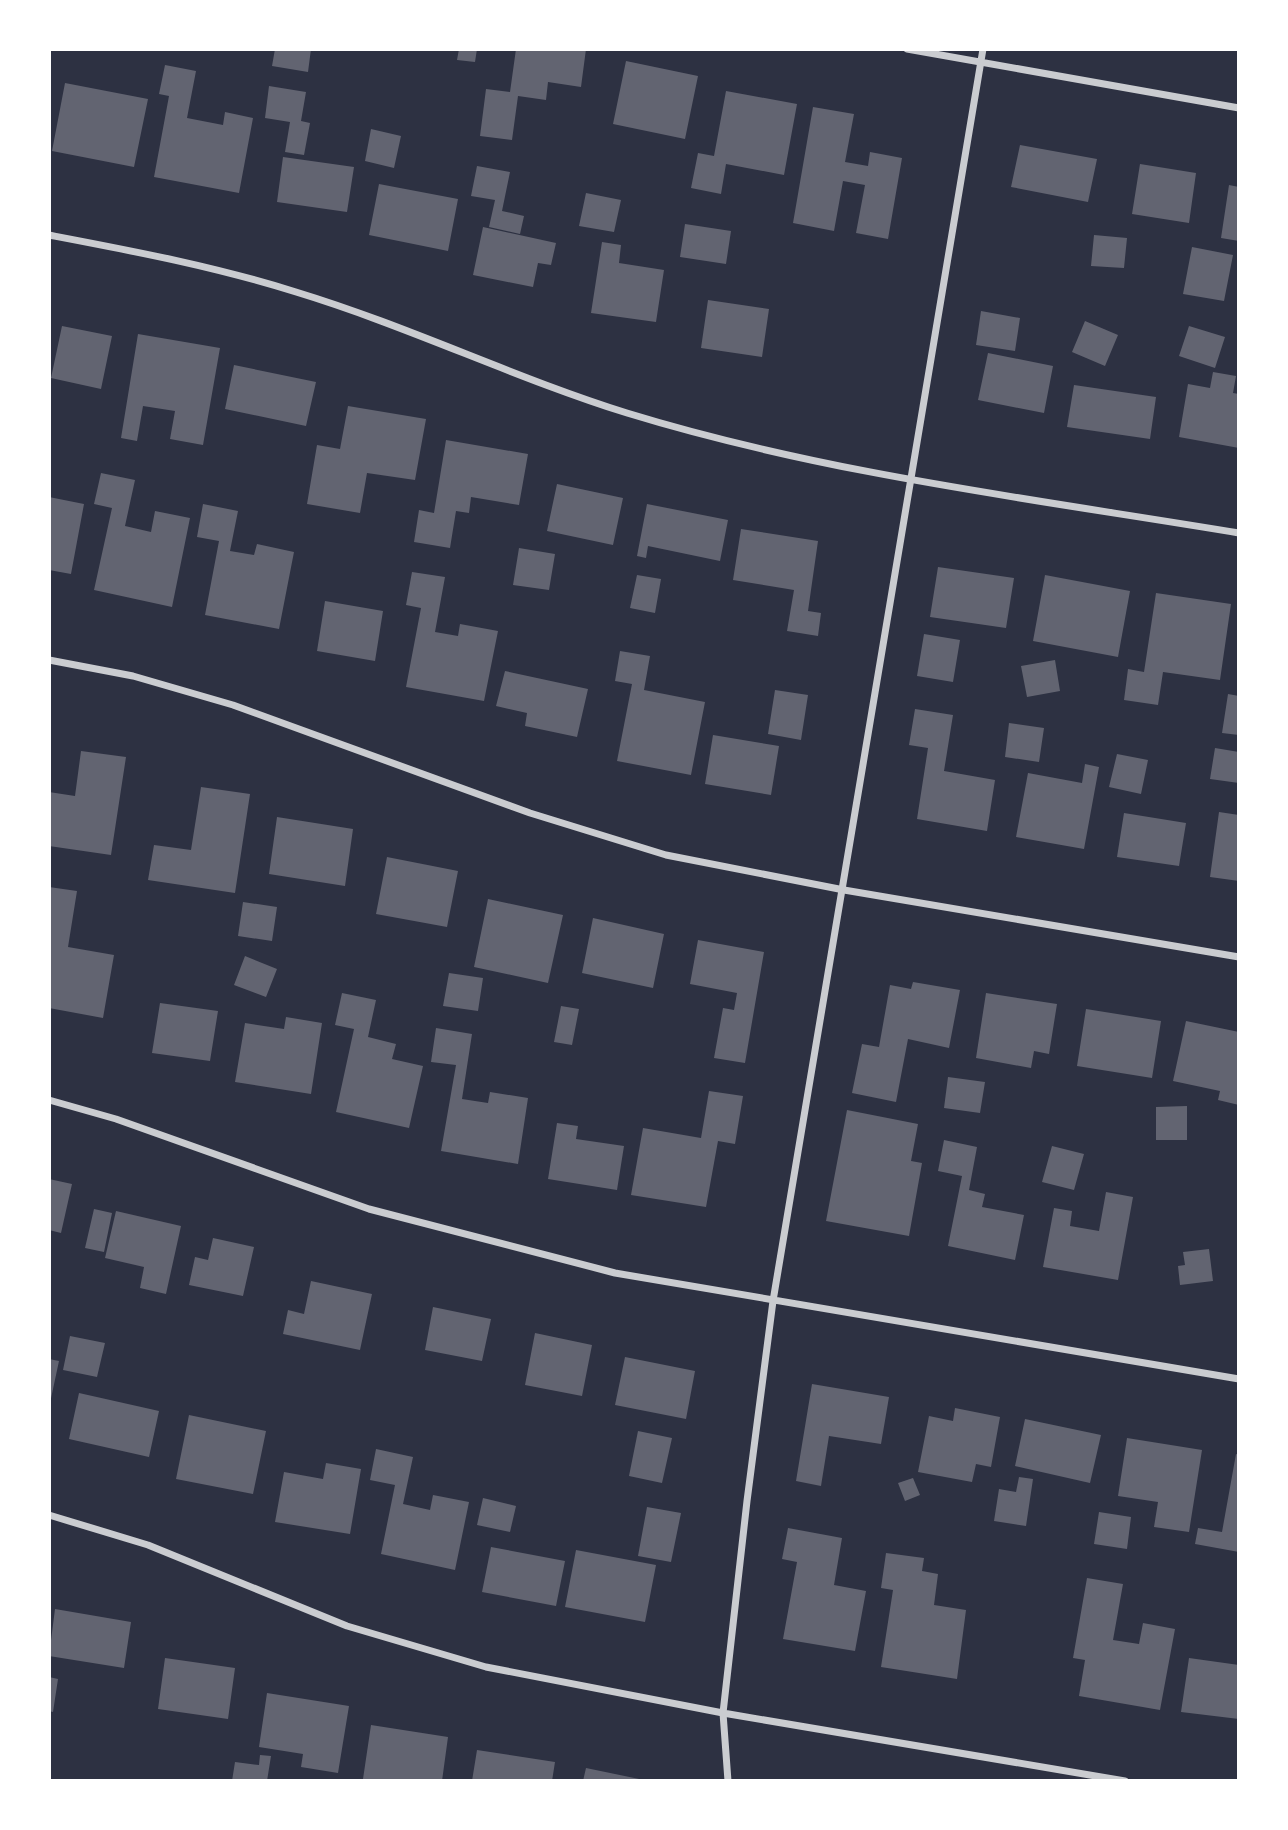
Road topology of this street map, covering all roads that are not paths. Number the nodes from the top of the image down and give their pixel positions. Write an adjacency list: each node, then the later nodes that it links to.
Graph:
1 (907, 49): 3 (street)
2 (983, 49): 3 (street)
3 (981, 64): 4 (street); 6 (street)
4 (1239, 108)
5 (49, 235): 6 (street)
6 (911, 479): 7 (street); 9 (street)
7 (1239, 533)
8 (49, 660): 9 (street)
9 (844, 890): 10 (street); 12 (street)
10 (1239, 957)
11 (49, 1100): 12 (street)
12 (773, 1301): 13 (street); 15 (street)
13 (1239, 1379)
14 (49, 1515): 15 (street)
15 (723, 1713): 16 (street); 17 (street)
16 (727, 1781)
17 (1125, 1781)

